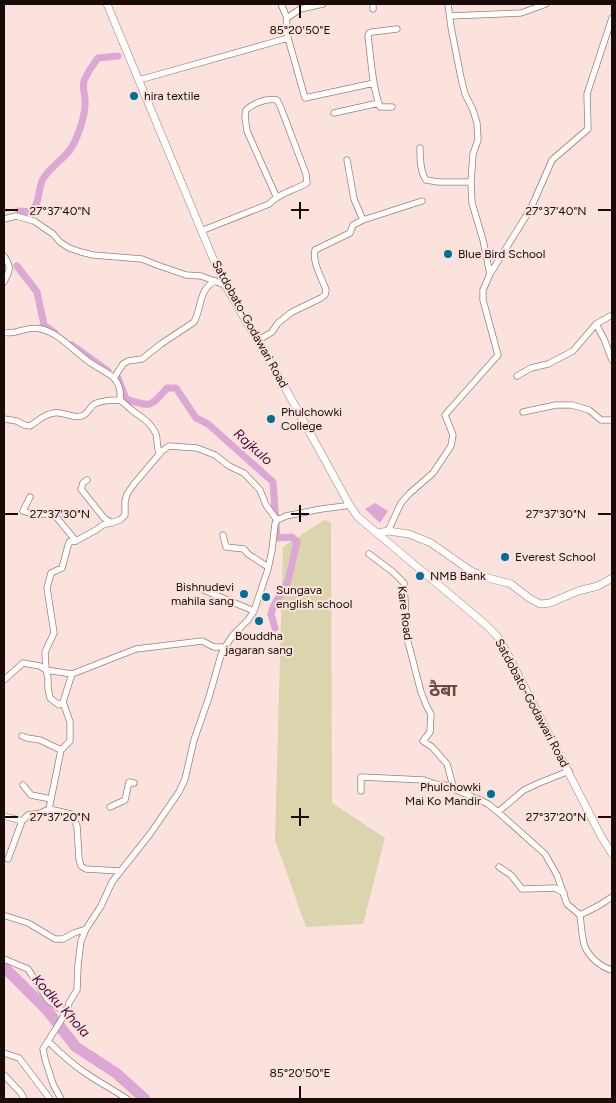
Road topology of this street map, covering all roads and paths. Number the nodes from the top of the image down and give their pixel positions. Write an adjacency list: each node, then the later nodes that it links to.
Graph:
1 (107, 4): 11 (street, Satdobato-Godawari Road)
2 (282, 4): 7 (street)
3 (323, 4): 7 (street)
4 (448, 4): 6 (street)
5 (546, 4): 6 (street)
6 (450, 16): 18 (street)
7 (287, 18): 10 (street)
8 (612, 18): 25 (street)
9 (397, 29): 12 (street)
10 (288, 38): 11 (street); 12 (street)
11 (139, 80): 23 (street, Satdobato-Godawari Road)
12 (374, 82): 13 (street)
13 (379, 103): 14 (street); 15 (street)
14 (392, 107)
15 (334, 113)
16 (420, 148): 18 (street)
17 (347, 160): 22 (street)
18 (471, 182): 25 (street)
19 (276, 196): 19 (street); 23 (street)
20 (422, 201): 22 (street)
21 (4, 219): 26 (street)
22 (363, 220): 32 (street)
23 (201, 231): 28 (street, Satdobato-Godawari Road)
24 (4, 256): 27 (street)
25 (490, 274): 46 (street)
26 (215, 281): 28 (street); 35 (street)
27 (4, 282)
28 (225, 285): 32 (street, Satdobato-Godawari Road)
29 (612, 316): 30 (street)
30 (596, 324): 33 (street); 34 (street)
31 (4, 332): 35 (street)
32 (257, 342): 43 (street, Satdobato-Godawari Road)
33 (612, 360)
34 (517, 376)
35 (114, 378): 36 (street)
36 (120, 400): 38 (street); 40 (street)
37 (523, 412): 39 (street)
38 (4, 419)
39 (612, 420)
40 (160, 454): 44 (street); 45 (street)
41 (87, 480): 45 (street)
42 (30, 497): 49 (street)
43 (349, 504): 44 (street); 47 (street, Satdobato-Godawari Road)
44 (277, 520): 51 (street)
45 (112, 523): 49 (street)
46 (388, 531): 47 (street); 52 (street)
47 (378, 533): 62 (street, Satdobato-Godawari Road)
48 (223, 535): 51 (street)
49 (76, 541): 56 (street)
50 (369, 554): 65 (street, Kare Road)
51 (268, 567): 54 (street)
52 (612, 578)
53 (201, 589): 54 (street)
54 (254, 611): 55 (street)
55 (225, 647): 57 (street); 76 (street)
56 (46, 670): 57 (street); 58 (street); 59 (street)
57 (72, 674): 59 (street)
58 (4, 680)
59 (63, 702): 61 (street)
60 (22, 736): 61 (street)
61 (61, 750): 67 (street)
62 (569, 771): 70 (street); 73 (street, Satdobato-Godawari Road)
63 (134, 783): 68 (street)
64 (22, 785): 67 (street)
65 (453, 786): 66 (street); 70 (street)
66 (361, 791)
67 (51, 799): 69 (street)
68 (110, 807)
69 (49, 809): 72 (street); 76 (street)
70 (498, 812): 77 (street)
71 (4, 816): 72 (street)
72 (22, 822): 74 (street)
73 (612, 854)
74 (8, 859)
75 (499, 868): 77 (street)
76 (120, 871): 81 (street)
77 (564, 893): 79 (street)
78 (612, 897): 79 (street)
79 (580, 915): 83 (street)
80 (6, 916): 81 (street)
81 (86, 929): 84 (street)
82 (4, 960): 84 (street)
83 (612, 970)
84 (66, 1013): 85 (street)
85 (48, 1042): 90 (street); 91 (street)
86 (4, 1053): 89 (street)
87 (4, 1075): 88 (street)
88 (24, 1099)
89 (50, 1099)
90 (61, 1099)
91 (127, 1099)

